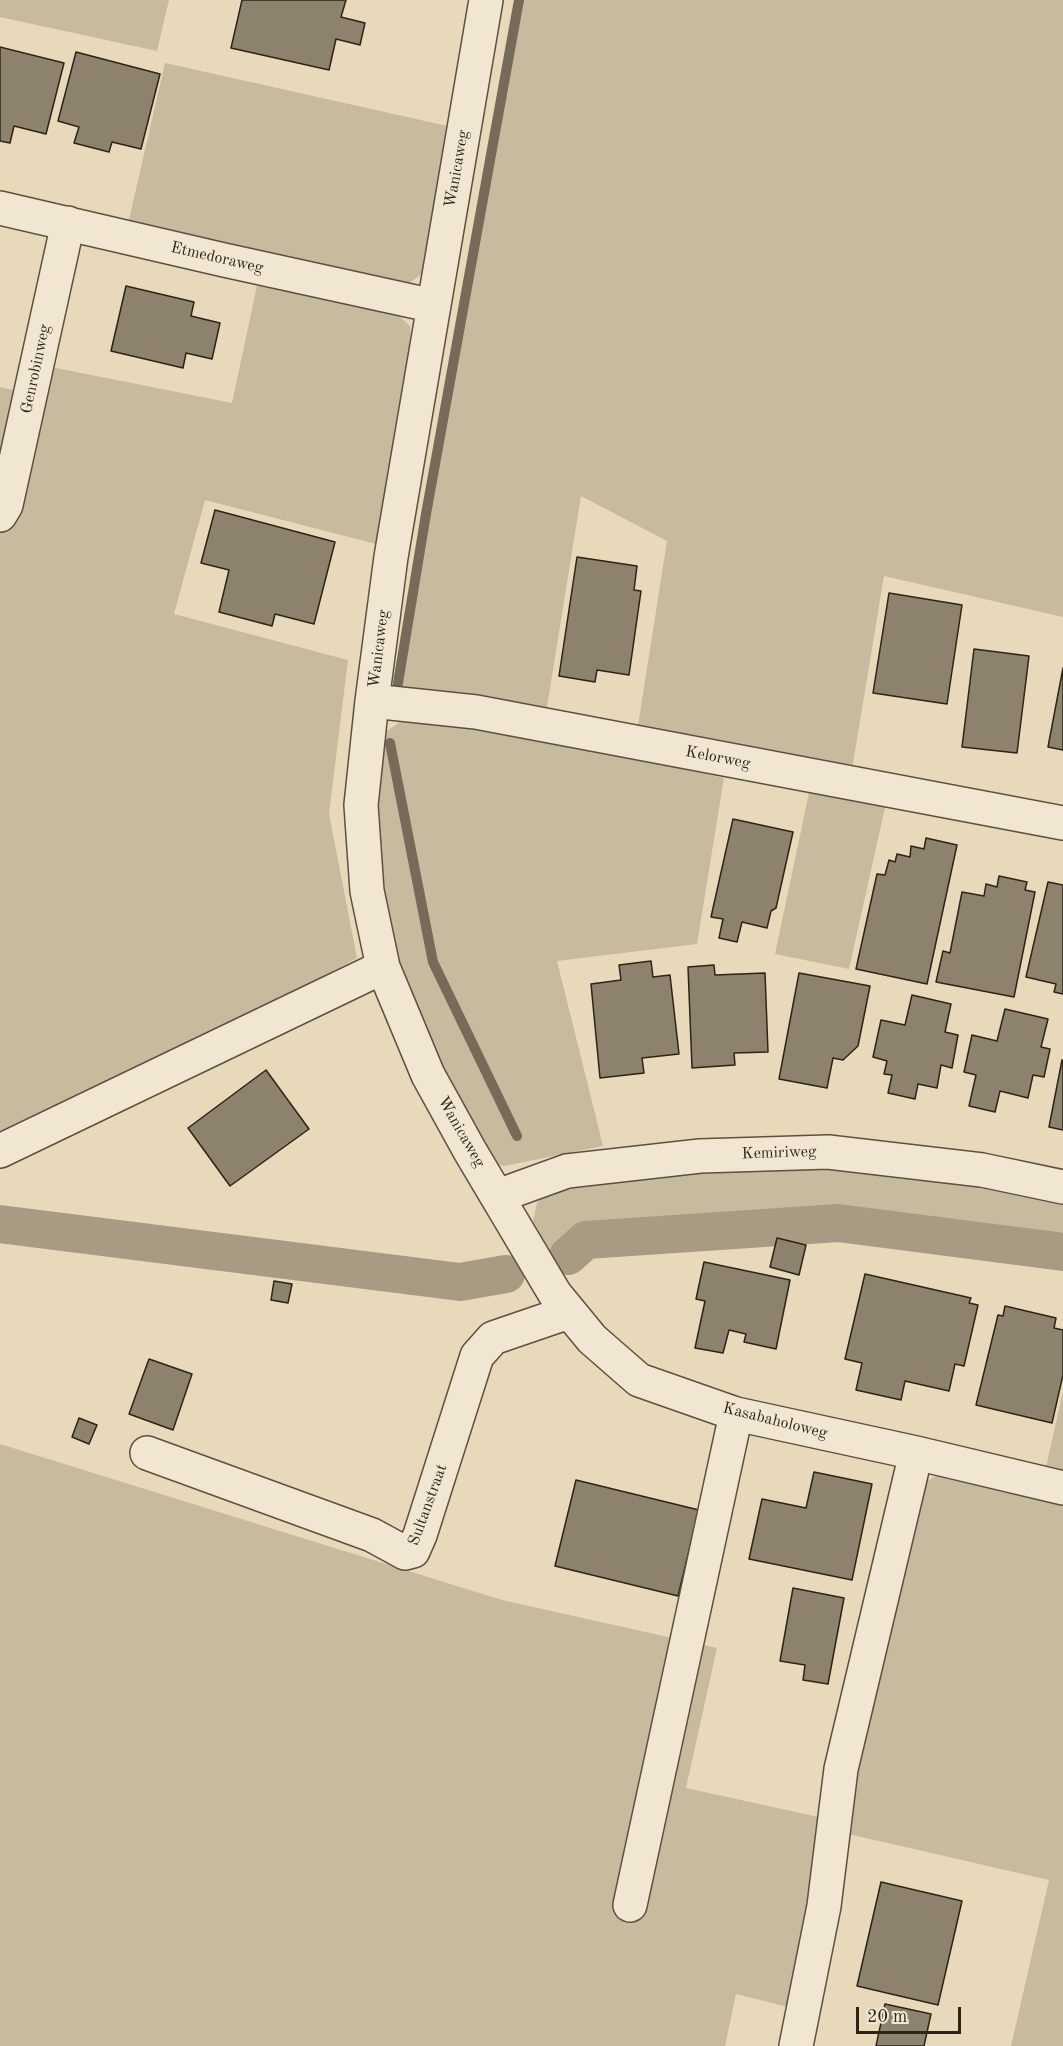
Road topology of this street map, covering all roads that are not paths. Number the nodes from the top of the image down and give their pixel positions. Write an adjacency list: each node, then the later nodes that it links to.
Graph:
1 (486, 0): 4 (street, Wanicaweg)
2 (0, 208): 3 (street, Etmedoraweg)
3 (68, 223): 4 (street, Etmedoraweg); 5 (street, Genrobinweg)
4 (434, 306): 6 (street, Wanicaweg)
5 (0, 515)
6 (372, 701): 7 (street, Kelorweg); 8 (street, Wanicaweg)
7 (1063, 823)
8 (383, 967): 9 (street); 11 (street, Wanicaweg)
9 (0, 1151)
10 (1063, 1186): 11 (street, Kemiriweg)
11 (498, 1196): 12 (street, Wanicaweg)
12 (538, 1265): 13 (street, Kasabaholoweg)
13 (569, 1312): 14 (street, Kasabaholoweg); 16 (street, Sultanstraat)
14 (736, 1414): 15 (street, Kasabaholoweg); 18 (street)
15 (916, 1453): 17 (street, Kasabaholoweg); 19 (street)
16 (147, 1454)
17 (1063, 1488)
18 (630, 1905)
19 (796, 2046)

